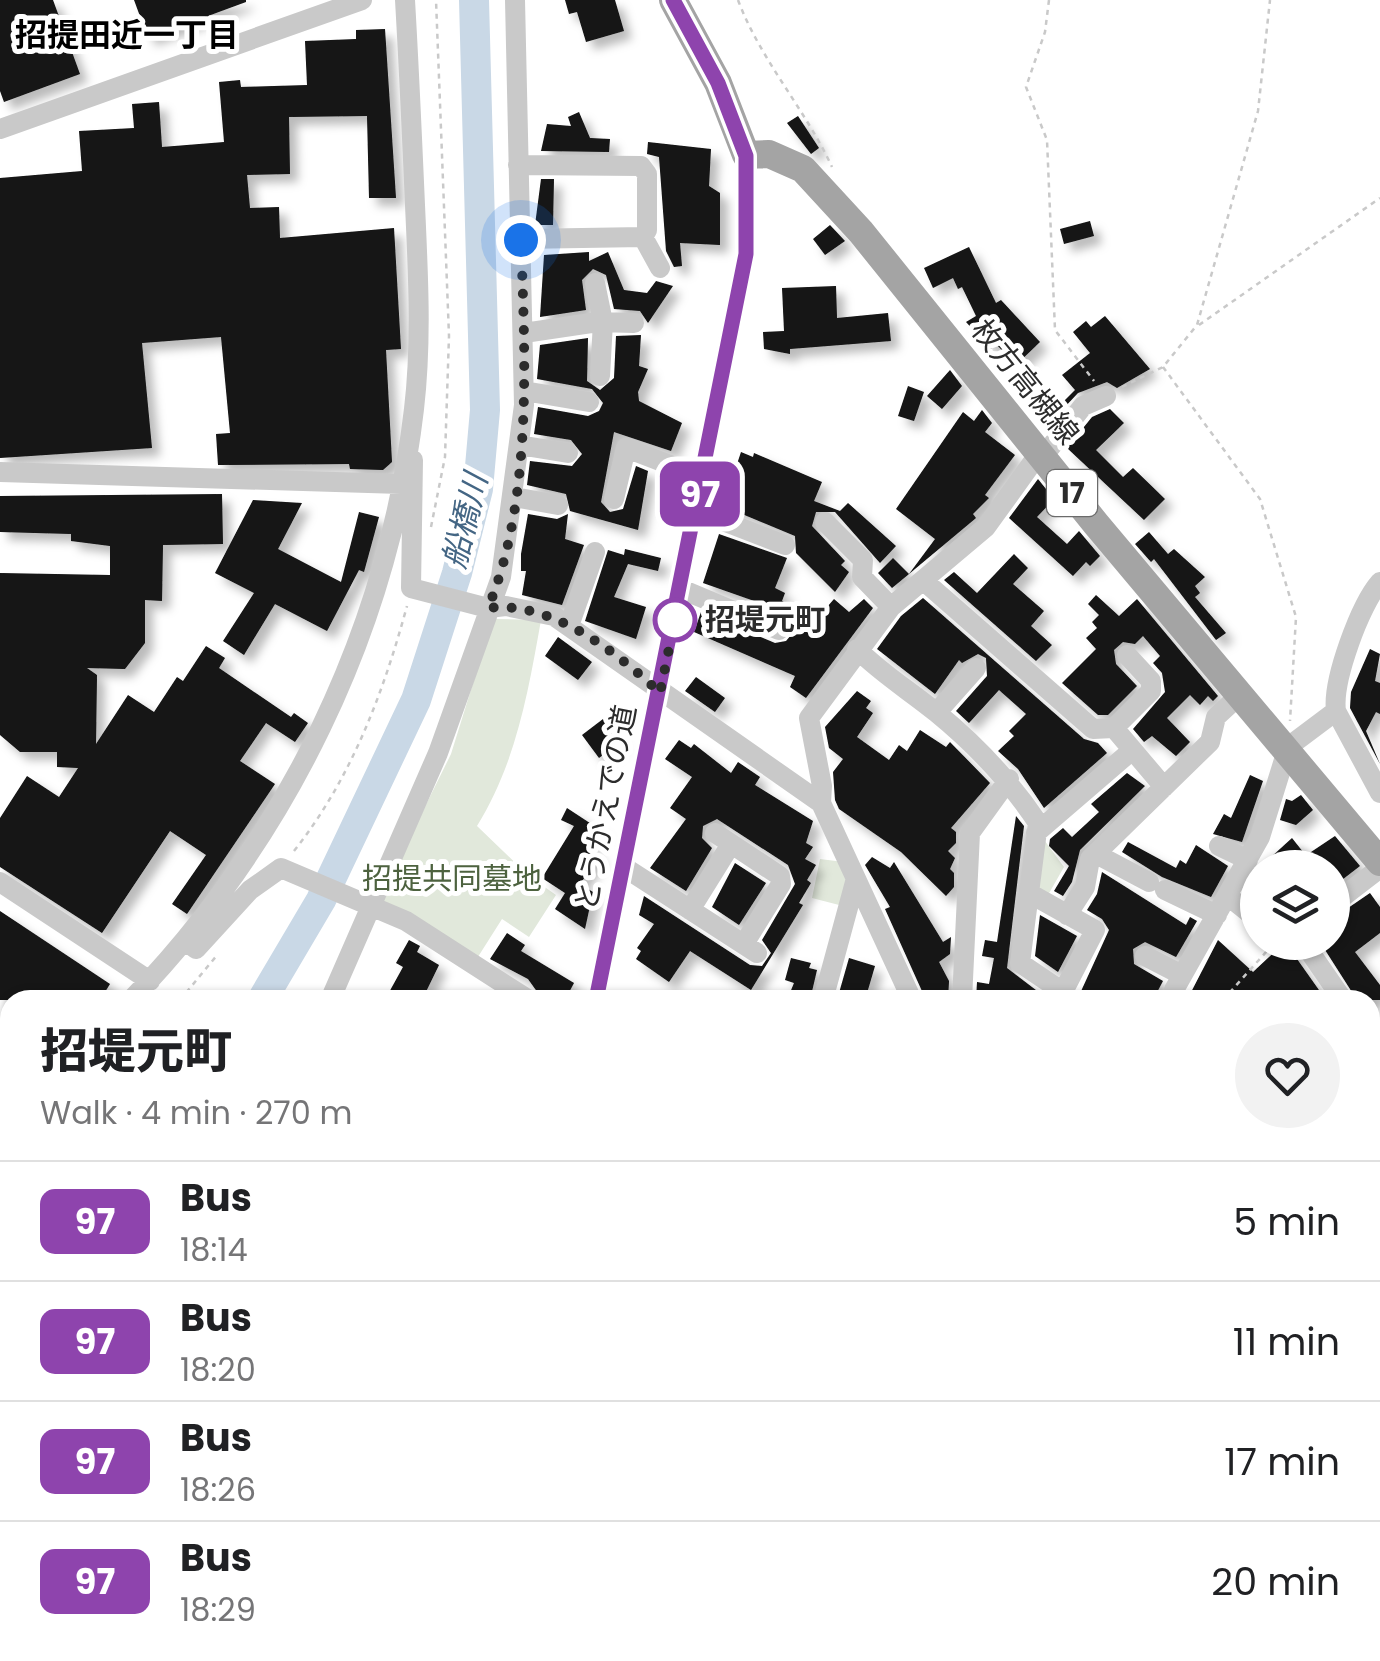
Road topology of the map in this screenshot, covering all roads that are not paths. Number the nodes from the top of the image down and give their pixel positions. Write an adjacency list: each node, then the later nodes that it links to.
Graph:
1 (362, 0): 5 (street)
2 (405, 0): 22 (street)
3 (514, 0): 7 (street)
4 (673, 0): 6 (main road)
5 (0, 128)
6 (746, 156): 21 (main road, 枚方高槻線 / 17); 24 (street, とうかえでの道)
7 (518, 165): 8 (street); 9 (street)
8 (642, 237): 9 (street); 10 (street)
9 (521, 240): 14 (street)
10 (660, 268)
11 (595, 283): 12 (street)
12 (603, 322): 13 (street); 14 (street); 15 (street)
13 (634, 323)
14 (524, 333): 16 (street)
15 (600, 376)
16 (524, 391): 18 (street); 19 (street)
17 (1106, 396): 21 (street)
18 (589, 402)
19 (519, 445): 20 (street); 26 (street)
20 (568, 452)
21 (1040, 452): 33 (street); 44 (main road, 枚方高槻線 / 17)
22 (407, 458): 25 (street); 36 (street)
23 (0, 472): 25 (street)
24 (704, 478): 27 (street); 29 (street, とうかえでの道)
25 (402, 484): 72 (street)
26 (514, 496): 28 (street); 36 (street)
27 (614, 499)
28 (558, 505)
29 (697, 511): 31 (street); 35 (street, とうかえでの道)
30 (825, 522): 37 (street)
31 (785, 545)
32 (595, 552): 38 (street)
33 (925, 582): 37 (street); 47 (street)
34 (1380, 582): 46 (street)
35 (681, 590): 39 (street); 43 (street, とうかえでの道)
36 (484, 607): 38 (street); 67 (street)
37 (892, 607): 40 (street)
38 (569, 626): 43 (street)
39 (779, 630)
40 (857, 650): 45 (street); 53 (street)
41 (1127, 655): 47 (street)
42 (976, 668): 45 (street)
43 (660, 693): 53 (street); 60 (street, とうかえでの道)
44 (1242, 693): 48 (main road, 枚方高槻線 / 17); 51 (street)
45 (936, 712): 50 (street)
46 (1336, 712): 48 (street); 52 (street)
47 (1114, 728): 49 (street)
48 (1288, 747): 56 (street); 59 (main road, 枚方高槻線 / 17)
49 (1130, 752): 51 (street); 54 (street)
50 (1009, 779): 54 (street); 82 (street)
51 (1164, 787): 57 (street)
52 (1380, 792)
53 (821, 803): 63 (street)
54 (1036, 832): 65 (street)
55 (1219, 846): 58 (street)
56 (1253, 850)
57 (1096, 854): 70 (street); 71 (street)
58 (1240, 856)
59 (1380, 865): 64 (street)
60 (624, 867): 69 (street); 79 (street, とうかえでの道)
61 (1240, 874): 66 (street)
62 (0, 882): 75 (street)
63 (855, 882): 80 (street); 81 (street)
64 (1350, 890)
65 (1028, 894): 70 (street); 83 (street)
66 (1228, 896): 68 (street); 71 (street)
67 (363, 905): 72 (street); 77 (street); 78 (street)
68 (1240, 906)
69 (690, 910): 69 (street)
70 (1067, 915): 84 (street)
71 (1217, 915): 86 (street)
72 (185, 941): 75 (street)
73 (1145, 956): 85 (street)
74 (1315, 960): 87 (street)
75 (150, 981): 76 (street)
76 (141, 990)
77 (333, 990)
78 (513, 990)
79 (598, 990)
80 (826, 990)
81 (907, 990)
82 (962, 990)
83 (1055, 990)
84 (1066, 990)
85 (1174, 990)
86 (1179, 990)
87 (1336, 990)

